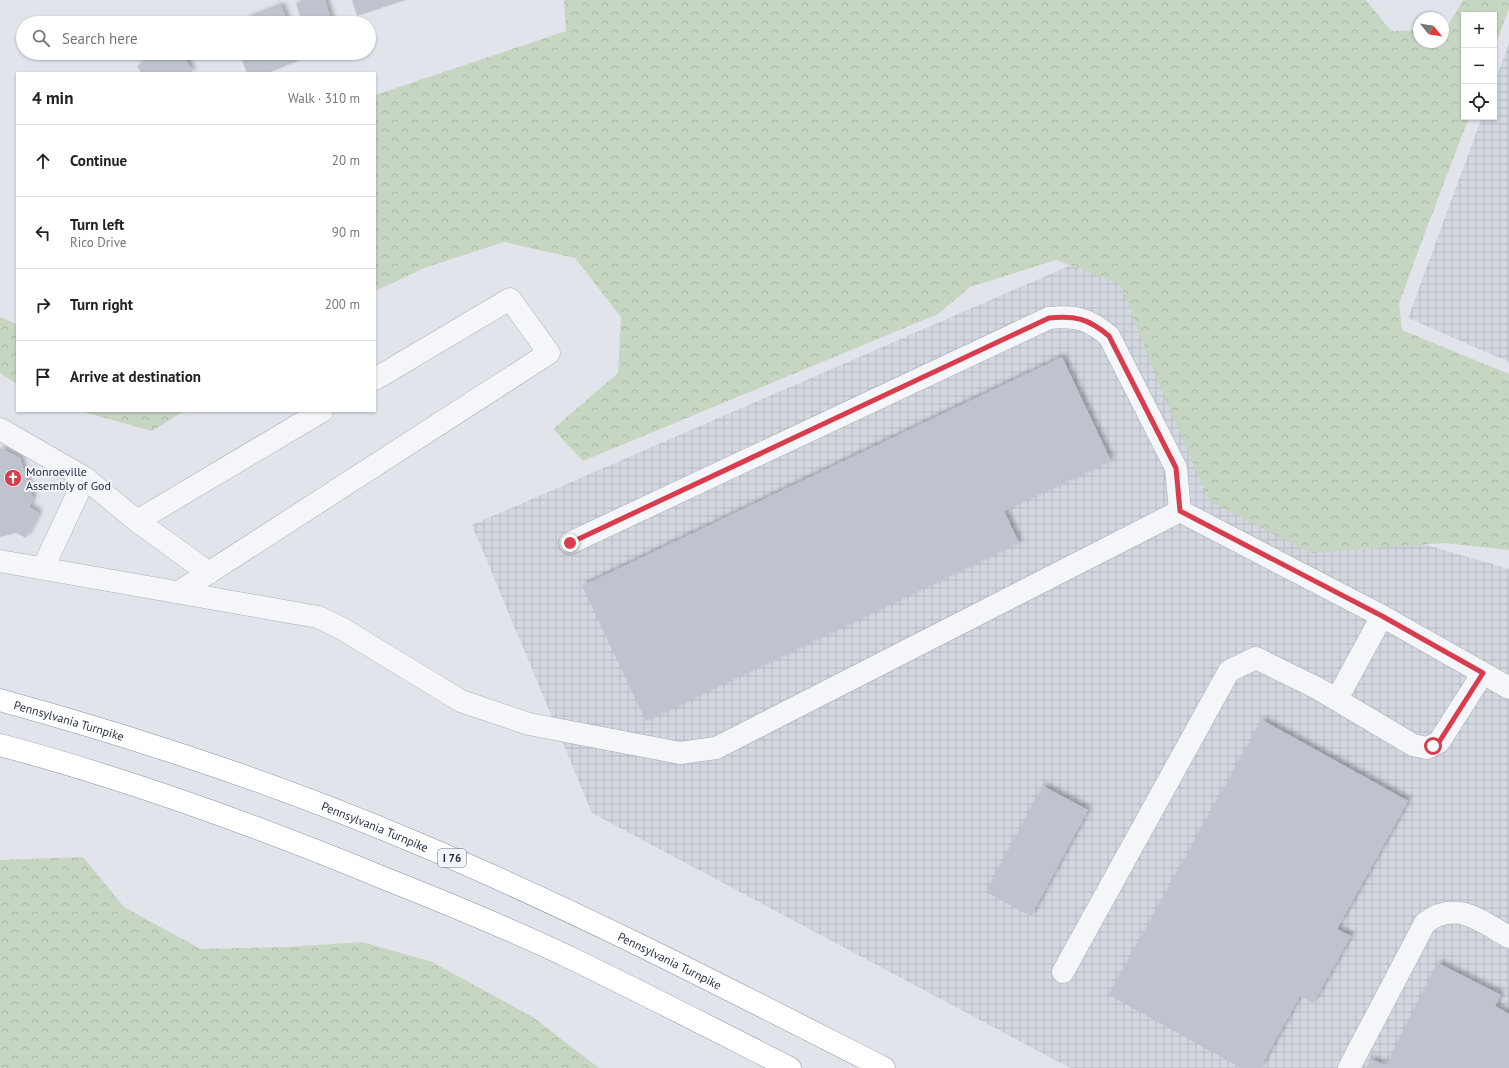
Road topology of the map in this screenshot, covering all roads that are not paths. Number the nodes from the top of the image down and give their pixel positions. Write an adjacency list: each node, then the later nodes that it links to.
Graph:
1 (376, 378): 10 (lane)
2 (320, 412): 6 (lane)
3 (0, 429): 4 (lane)
4 (85, 478): 6 (lane); 9 (lane)
5 (1180, 511): 7 (lane); 11 (lane); 12 (lane)
6 (137, 520): 10 (lane)
7 (570, 543)
8 (0, 561): 9 (lane)
9 (43, 568): 11 (lane)
10 (209, 573): 11 (lane)
11 (179, 592)
12 (1382, 616): 13 (lane); 16 (lane)
13 (1483, 673): 14 (lane); 16 (lane)
14 (1509, 688)
15 (0, 700): 21 (highway, Pennsylvania Turnpike / I 76)
16 (1336, 700): 19 (lane)
17 (0, 745): 20 (highway)
18 (1509, 937): 22 (lane)
19 (1063, 972)
20 (790, 1068)
21 (884, 1068)
22 (1349, 1068)

